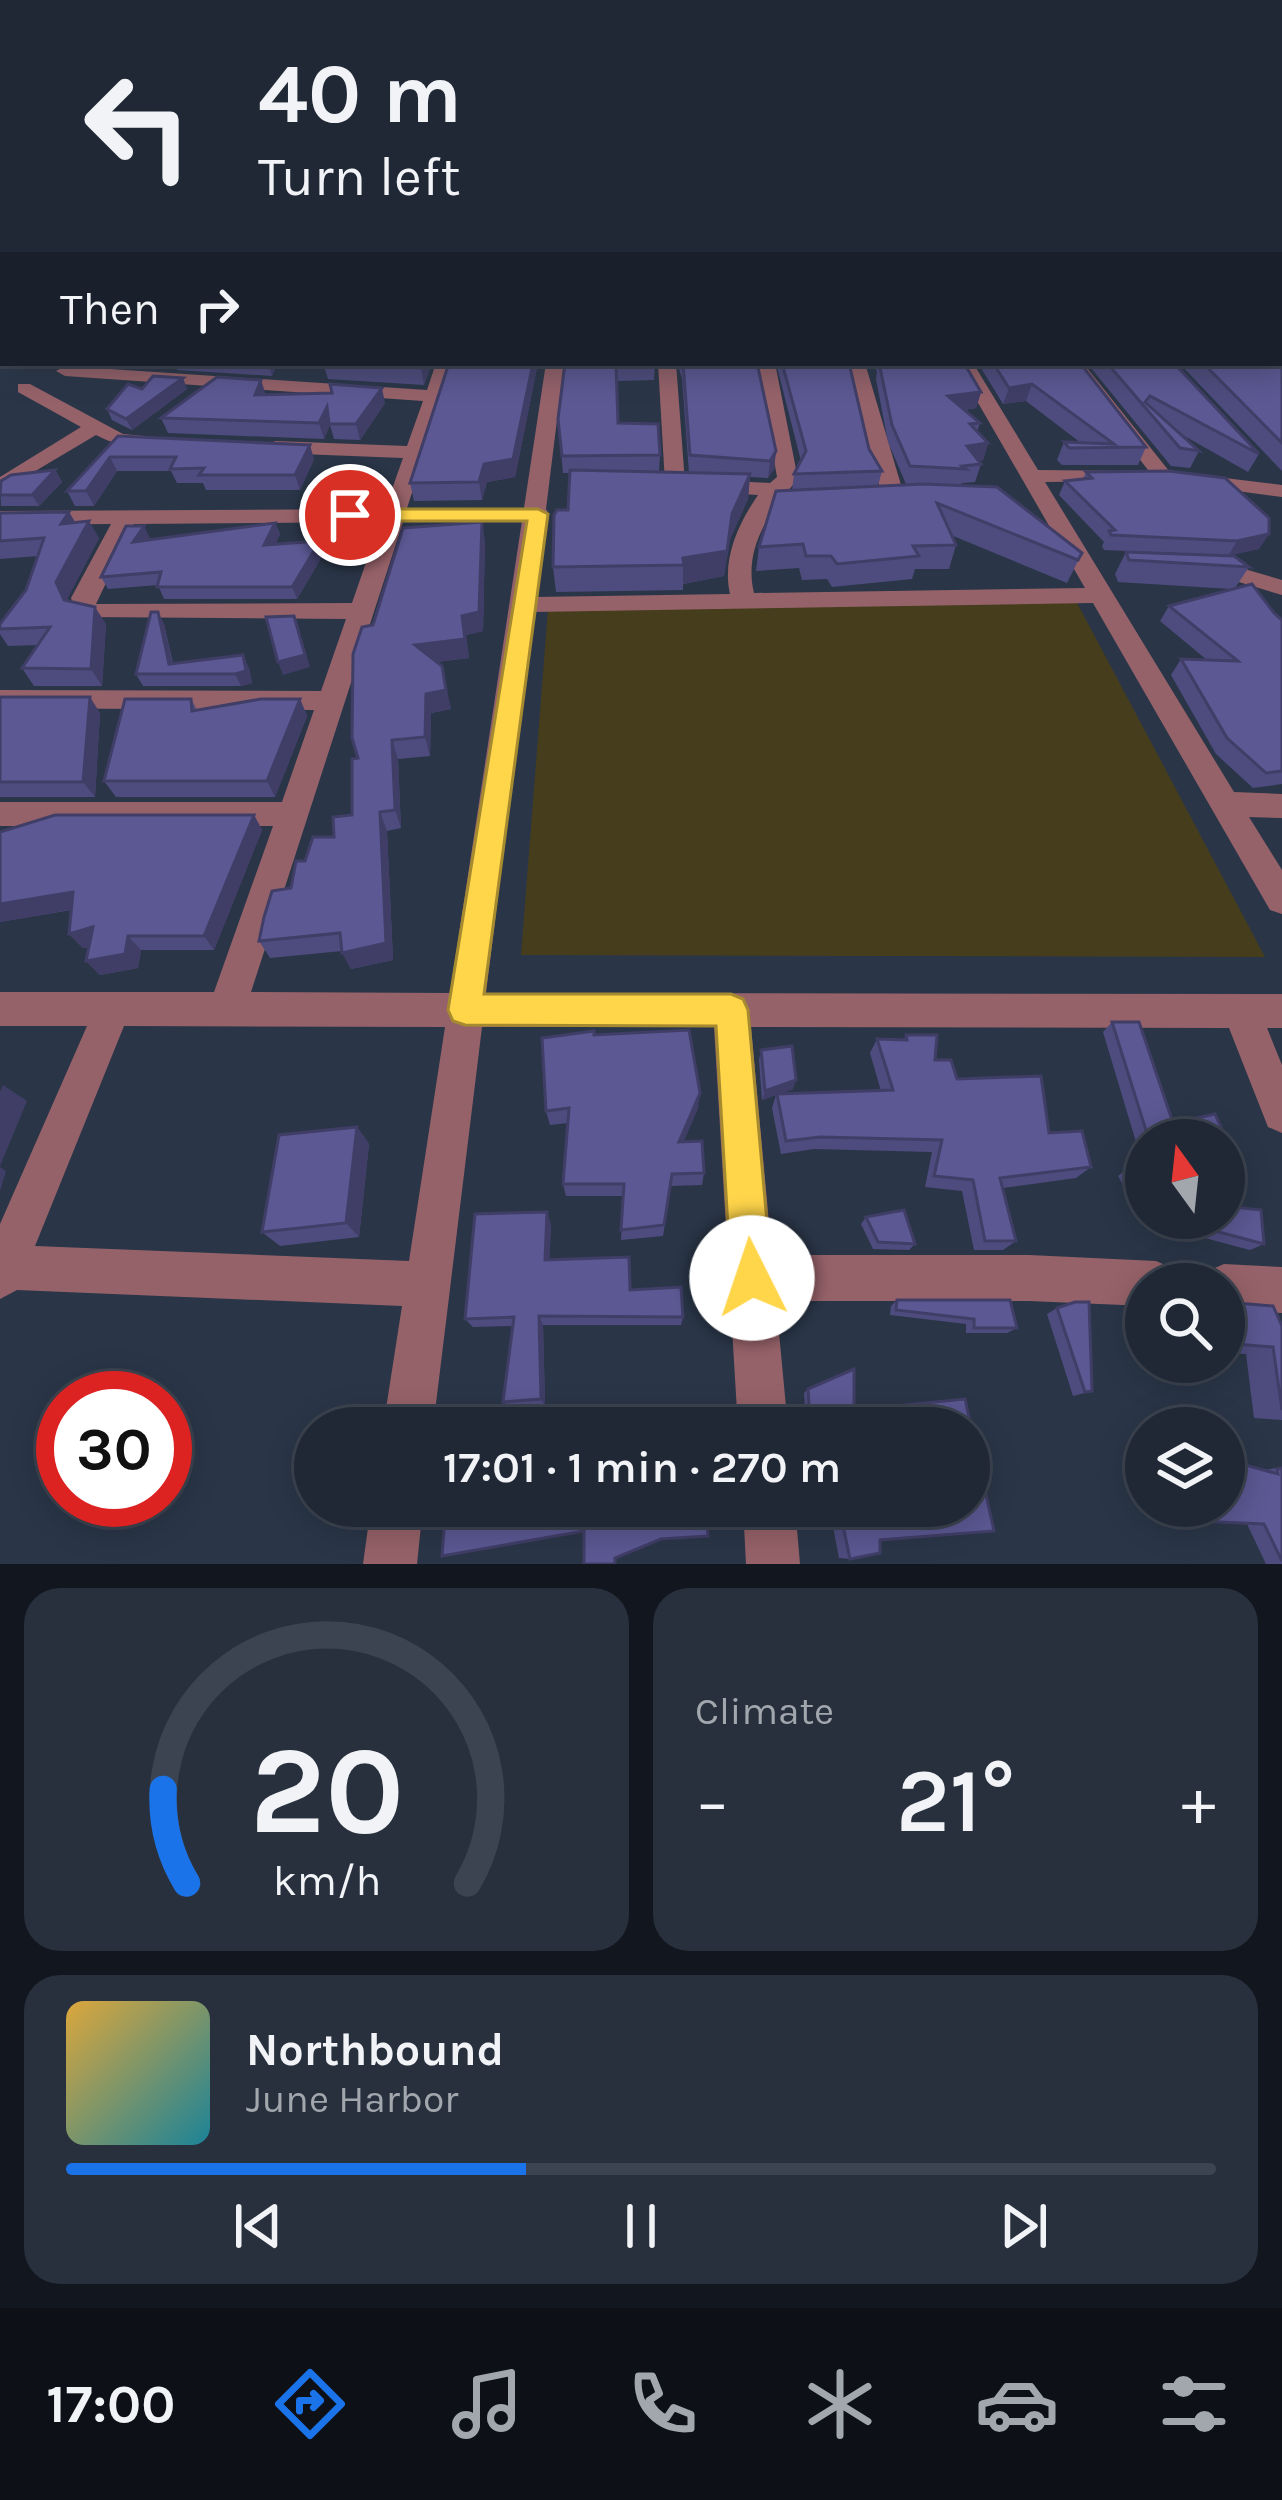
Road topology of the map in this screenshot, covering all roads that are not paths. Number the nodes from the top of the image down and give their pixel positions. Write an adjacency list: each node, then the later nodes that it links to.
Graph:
1 (78, 366): 10 (street)
2 (444, 366): 13 (street)
3 (555, 366): 24 (street)
4 (667, 366): 25 (street)
5 (767, 366): 25 (street)
6 (857, 366): 26 (street)
7 (966, 366): 21 (street)
8 (1076, 366): 20 (street)
9 (0, 369): 10 (street)
10 (55, 375): 11 (street); 12 (street)
11 (218, 382): 13 (street); 17 (street)
12 (24, 388): 14 (street); 15 (street)
13 (435, 396): 19 (street)
14 (0, 398)
15 (96, 426): 17 (street); 22 (street)
16 (183, 444): 17 (street)
17 (119, 445)
18 (253, 446): 19 (street)
19 (416, 452): 32 (street)
20 (1162, 475): 21 (street); 23 (street)
21 (1030, 476): 31 (street)
22 (1, 484)
23 (1277, 484)
24 (548, 494): 32 (street); 39 (street)
25 (767, 497): 30 (street); 38 (street)
26 (910, 498): 27 (street); 28 (street)
27 (944, 499)
28 (867, 500)
29 (1012, 500): 31 (street)
30 (802, 502)
31 (1046, 502): 37 (street)
32 (395, 515): 33 (street); 40 (street)
33 (126, 517): 34 (street); 40 (street)
34 (1, 518)
35 (1183, 563): 36 (street)
36 (1282, 588)
37 (1102, 595): 38 (street); 43 (street)
38 (744, 602): 39 (street)
39 (524, 605): 51 (street)
40 (362, 611): 42 (street)
41 (0, 699): 42 (street)
42 (331, 701): 46 (street)
43 (1226, 804): 44 (street); 47 (street)
44 (1282, 806)
45 (0, 814): 46 (street)
46 (293, 814): 50 (street)
47 (1282, 900)
48 (0, 1009): 49 (street)
49 (113, 1009): 50 (street); 56 (street)
50 (226, 1010): 51 (street)
51 (465, 1010): 52 (street); 59 (street)
52 (731, 1010): 53 (street); 57 (street)
53 (1241, 1011): 54 (street); 55 (street)
54 (1282, 1011)
55 (1282, 1113)
56 (2, 1271): 59 (street)
57 (752, 1278): 58 (street); 63 (street)
58 (1125, 1283)
59 (428, 1284): 62 (street)
60 (1245, 1288): 61 (street)
61 (1282, 1290)
62 (411, 1407)
63 (761, 1407)
64 (395, 1527): 66 (street)
65 (770, 1527): 67 (street)
66 (389, 1564)
67 (773, 1564)

